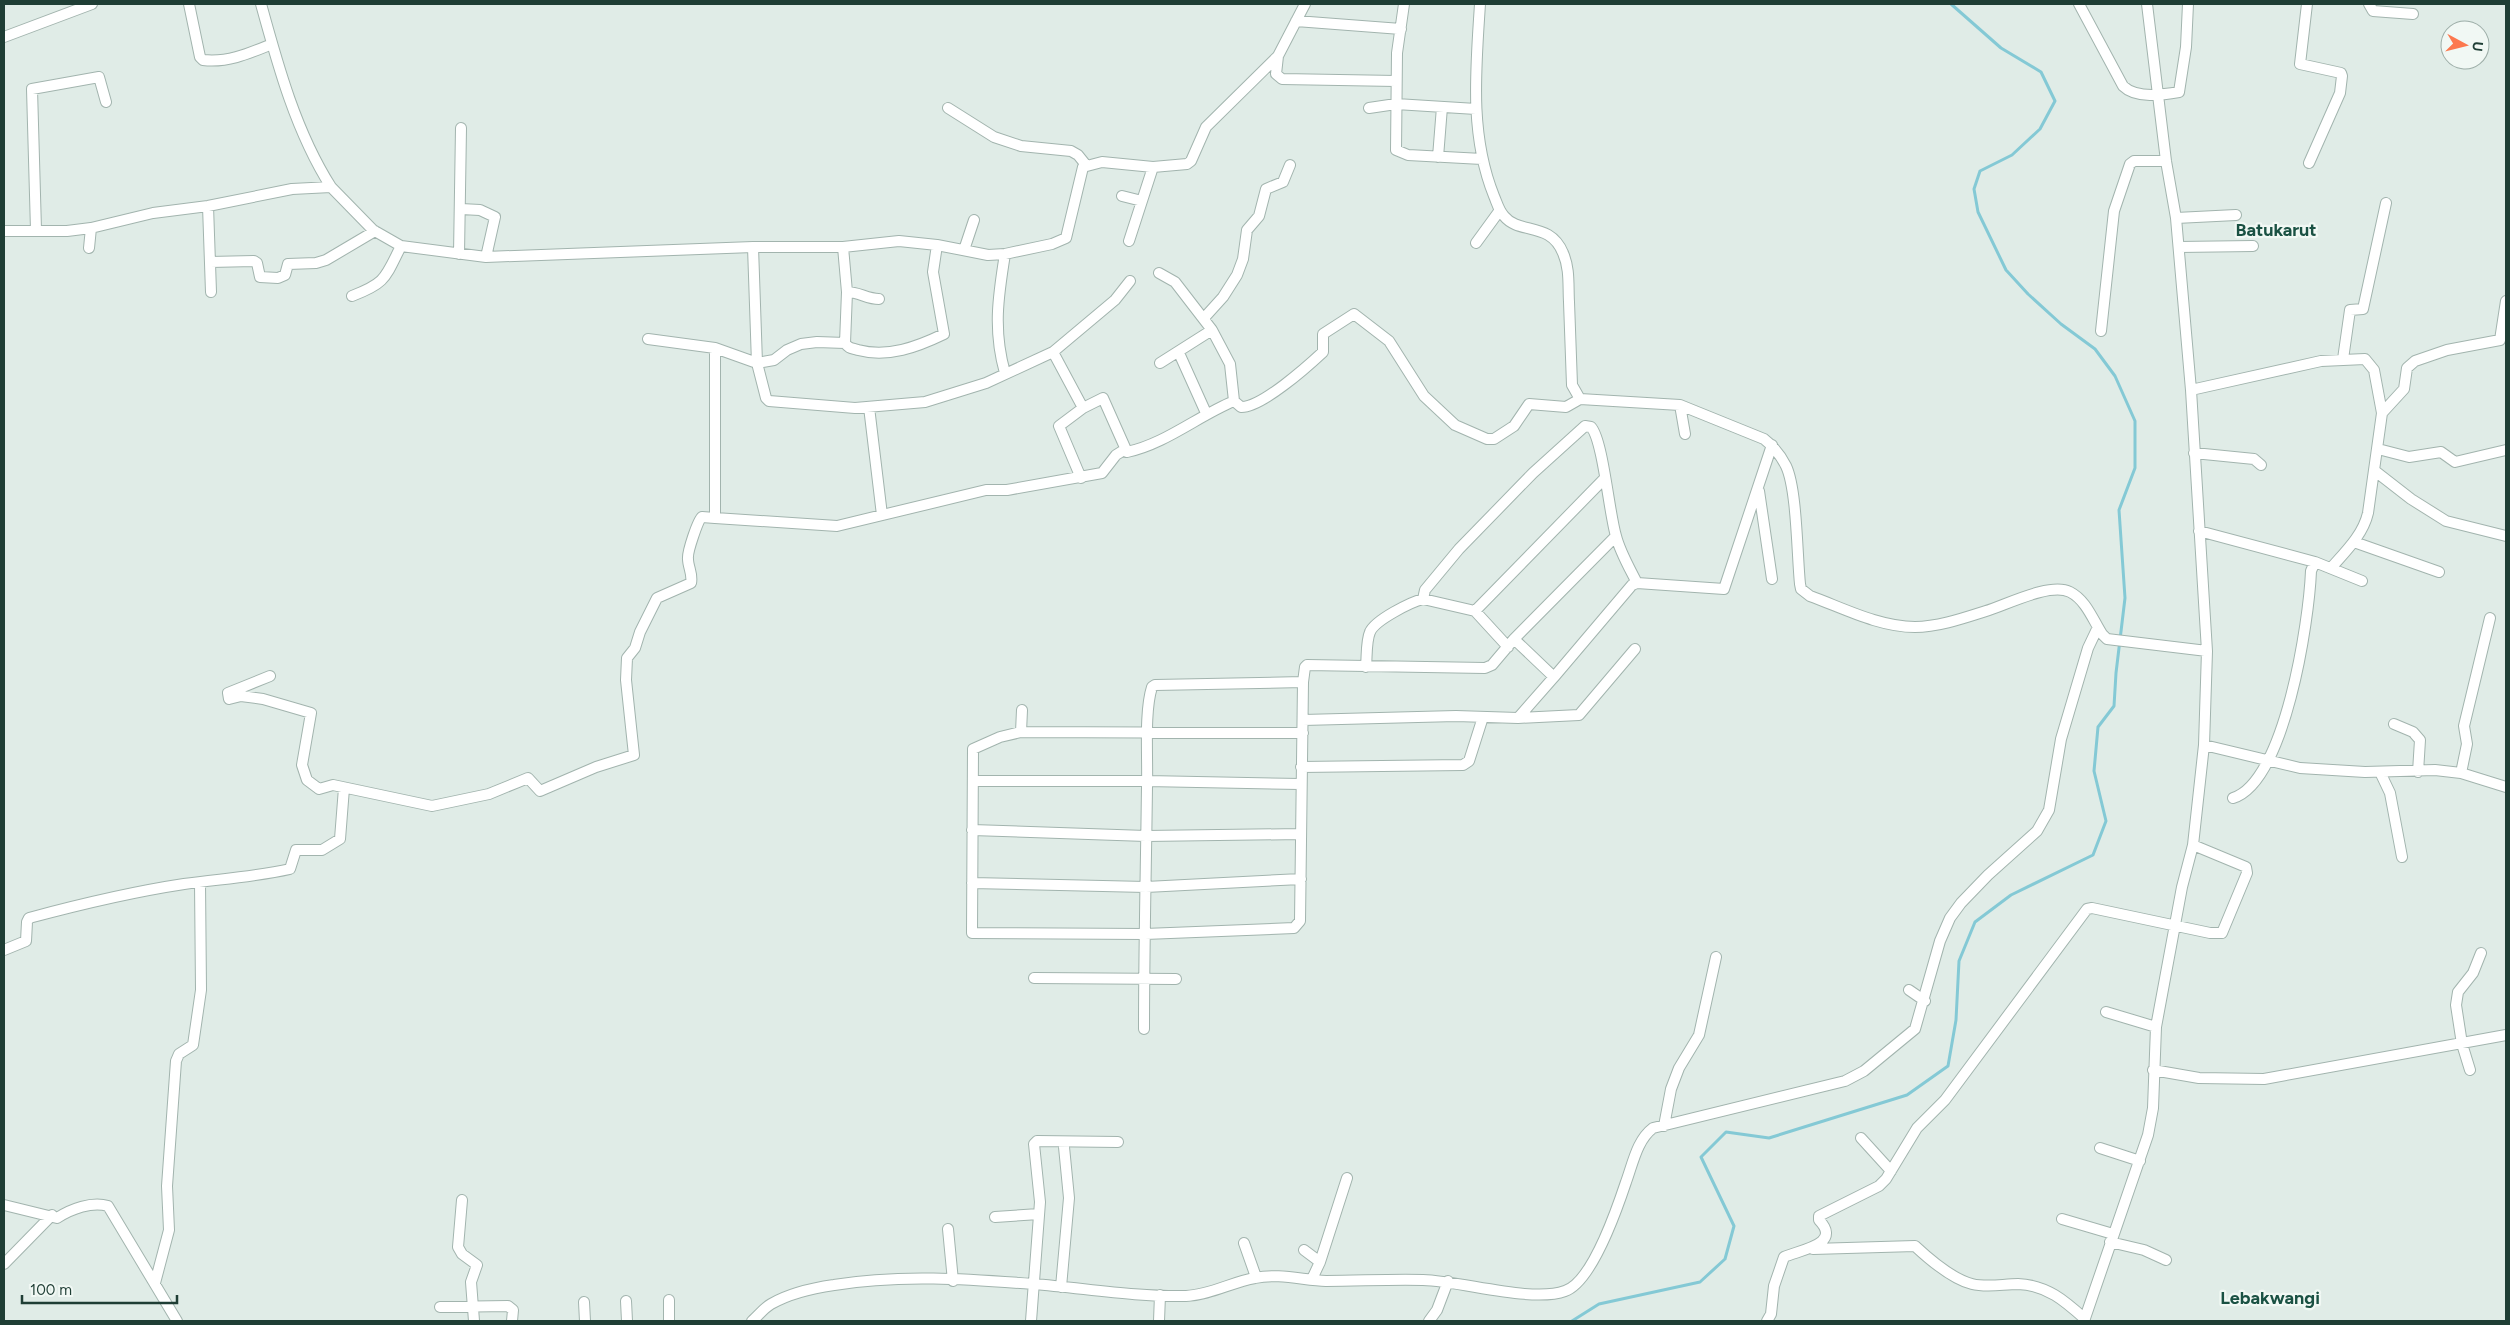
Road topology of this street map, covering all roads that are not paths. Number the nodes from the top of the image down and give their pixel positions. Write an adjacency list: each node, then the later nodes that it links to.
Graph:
1 (92, 4): 15 (street)
2 (189, 4): 16 (street)
3 (261, 4): 16 (street)
4 (1305, 4): 13 (street)
5 (1404, 4): 14 (street)
6 (1480, 4): 25 (street)
7 (2079, 4): 19 (street)
8 (2147, 4): 19 (street)
9 (2188, 4): 19 (street)
10 (2307, 4): 30 (street)
11 (2369, 4): 12 (street)
12 (2413, 14)
13 (1296, 21): 14 (street); 17 (street)
14 (1401, 29): 18 (street)
15 (4, 37)
16 (272, 44): 34 (street)
17 (1278, 56): 18 (street); 33 (street)
18 (1396, 81): 21 (street)
19 (2158, 95): 29 (street)
20 (106, 102): 46 (street)
21 (1396, 104): 22 (street); 24 (street); 27 (street)
22 (1442, 107): 25 (street); 27 (street)
23 (948, 108): 31 (street)
24 (1369, 108)
25 (1476, 109): 28 (street)
26 (461, 128): 39 (street)
27 (1438, 157): 28 (street)
28 (1482, 160): 40 (street)
29 (2166, 161): 42 (street); 71 (street)
30 (2309, 162)
31 (1086, 165): 33 (street); 59 (street)
32 (1290, 165): 69 (street)
33 (1153, 166): 36 (street)
34 (331, 188): 38 (street); 47 (street)
35 (1122, 196): 36 (street)
36 (1142, 201): 48 (street)
37 (2386, 203): 77 (street)
38 (208, 206): 44 (street); 61 (street)
39 (461, 209): 58 (street); 60 (street)
40 (1500, 210): 49 (street); 83 (street)
41 (2236, 214): 42 (street)
42 (2176, 218): 55 (street)
43 (974, 220): 57 (street)
44 (91, 228): 46 (street); 56 (street)
45 (4, 230): 46 (street)
46 (36, 230)
47 (375, 231): 51 (street); 61 (street)
48 (1129, 241)
49 (1476, 243)
50 (937, 245): 54 (street); 57 (street); 73 (street)
51 (400, 246): 58 (street); 66 (street)
52 (2253, 246): 55 (street)
53 (753, 247): 54 (street); 60 (street); 78 (street)
54 (843, 247): 65 (street)
55 (2178, 247): 81 (street)
56 (89, 248)
57 (964, 250): 59 (street)
58 (459, 254): 60 (street)
59 (1005, 254): 80 (street)
60 (486, 256)
61 (210, 262): 64 (street)
62 (1159, 273): 69 (street)
63 (1130, 281): 75 (street)
64 (211, 292)
65 (847, 292): 67 (street); 73 (street)
66 (352, 296)
67 (879, 299)
68 (2506, 301): 88 (street)
69 (1204, 318): 70 (street)
70 (1212, 330): 76 (street); 82 (street)
71 (2101, 331)
72 (648, 339): 74 (street)
73 (845, 344): 78 (street)
74 (715, 348): 78 (street); 101 (street)
75 (1054, 352): 80 (street); 86 (street)
76 (1179, 353): 79 (street); 87 (street)
77 (2343, 359): 81 (street); 88 (street)
78 (757, 363): 85 (street)
79 (1160, 363)
80 (1005, 373): 85 (street)
81 (2191, 390): 94 (street)
82 (1234, 401): 83 (street); 87 (street)
83 (1577, 401): 84 (street)
84 (1680, 404): 89 (street); 90 (street)
85 (869, 408): 100 (street)
86 (1083, 408): 92 (street); 97 (street)
87 (1206, 413): 92 (street)
88 (2382, 414): 91 (street)
89 (1685, 434)
90 (1772, 445): 99 (street); 115 (street)
91 (2378, 449): 93 (street); 96 (street)
92 (1124, 450): 97 (street)
93 (2506, 450)
94 (2194, 453): 95 (street); 102 (street)
95 (2261, 465)
96 (2375, 471): 104 (street); 105 (street)
97 (1081, 478): 100 (street)
98 (1604, 479): 103 (street); 112 (street); 113 (street)
99 (1758, 487): 109 (street); 111 (street)
100 (882, 515): 101 (street)
101 (715, 518): 141 (street)
102 (2199, 531): 106 (street); 118 (street)
103 (1616, 536): 111 (street); 116 (street)
104 (2506, 536)
105 (2354, 542): 107 (street); 108 (street)
106 (2315, 562): 107 (street); 132 (street)
107 (2331, 568): 110 (street)
108 (2439, 572)
109 (1772, 579)
110 (2362, 580)
111 (1637, 582): 121 (street)
112 (1424, 599): 113 (street); 119 (street)
113 (1475, 611): 116 (street)
114 (2490, 618): 136 (street)
115 (2098, 627): 118 (street); 161 (street)
116 (1511, 643): 119 (street); 121 (street)
117 (1634, 649): 125 (street)
118 (2207, 651): 131 (street)
119 (1366, 667): 122 (street)
120 (270, 676): 141 (street)
121 (1554, 677): 125 (street)
122 (1304, 682): 126 (street); 130 (street)
123 (1022, 710): 128 (street)
124 (1483, 717): 125 (street); 126 (street); 133 (street)
125 (1518, 718)
126 (1303, 720): 129 (street)
127 (2394, 724): 135 (street)
128 (1022, 732): 130 (street); 138 (street)
129 (1303, 733): 130 (street); 133 (street)
130 (1148, 734): 137 (street)
131 (2204, 745): 132 (street); 146 (street)
132 (2270, 759): 134 (street); 142 (street)
133 (1301, 767): 139 (street)
134 (2380, 772): 135 (street); 147 (street)
135 (2418, 772): 136 (street)
136 (2461, 773): 140 (street)
137 (1147, 780): 138 (street); 139 (street); 145 (street)
138 (973, 781): 143 (street)
139 (1300, 784): 144 (street)
140 (2506, 787)
141 (344, 788): 149 (street)
142 (2233, 798)
143 (972, 830): 145 (street); 150 (street)
144 (1300, 834): 145 (street); 148 (street)
145 (1146, 836): 151 (street)
146 (2193, 845): 152 (street); 152 (street)
147 (2402, 857)
148 (1300, 879): 151 (street); 153 (street)
149 (200, 883): 154 (street); 195 (street)
150 (972, 883): 151 (street); 153 (street)
151 (1146, 886): 153 (street)
152 (2175, 925): 163 (street); 175 (street)
153 (1145, 934): 159 (street)
154 (4, 950)
155 (2482, 953): 166 (street)
156 (1716, 957): 169 (street)
157 (1034, 978): 159 (street)
158 (1176, 979): 159 (street)
159 (1144, 980): 164 (street)
160 (1909, 990): 161 (street)
161 (1925, 1001): 169 (street)
162 (2106, 1012): 163 (street)
163 (2148, 1024): 167 (street)
164 (1144, 1029)
165 (2506, 1036): 166 (street)
166 (2462, 1044): 167 (street); 168 (street)
167 (2153, 1070): 174 (street)
168 (2470, 1070)
169 (1664, 1126): 194 (street)
170 (1861, 1138): 175 (street)
171 (1118, 1142): 179 (street)
172 (1064, 1147): 197 (street)
173 (2100, 1148): 174 (street)
174 (2140, 1161): 184 (street)
175 (1891, 1171): 186 (street)
176 (1347, 1178): 189 (street)
177 (462, 1200): 202 (street)
178 (4, 1205): 180 (street)
179 (1039, 1214): 181 (street); 196 (street)
180 (52, 1215): 190 (street); 195 (street)
181 (995, 1217)
182 (2062, 1219): 184 (street)
183 (948, 1229): 193 (street)
184 (2111, 1238): 188 (street); 204 (street)
185 (1244, 1243): 191 (street)
186 (1812, 1249): 204 (street); 215 (street)
187 (1304, 1250): 189 (street)
188 (2166, 1260)
189 (1320, 1262): 192 (street)
190 (4, 1264)
191 (1256, 1277): 192 (street); 198 (street)
192 (1312, 1279): 194 (street)
193 (953, 1281): 196 (street); 211 (street)
194 (1448, 1281): 214 (street)
195 (155, 1283): 205 (street)
196 (1033, 1284): 197 (street); 212 (street)
197 (1061, 1287): 198 (street)
198 (1160, 1295): 213 (street)
199 (669, 1300): 210 (street)
200 (626, 1301): 209 (street)
201 (584, 1302): 208 (street)
202 (472, 1305): 203 (street); 206 (street); 207 (street)
203 (440, 1307)
204 (2088, 1318)
205 (177, 1321)
206 (474, 1321)
207 (512, 1321)
208 (585, 1321)
209 (627, 1321)
210 (669, 1321)
211 (752, 1321)
212 (1030, 1321)
213 (1159, 1321)
214 (1429, 1321)
215 (1766, 1321)

